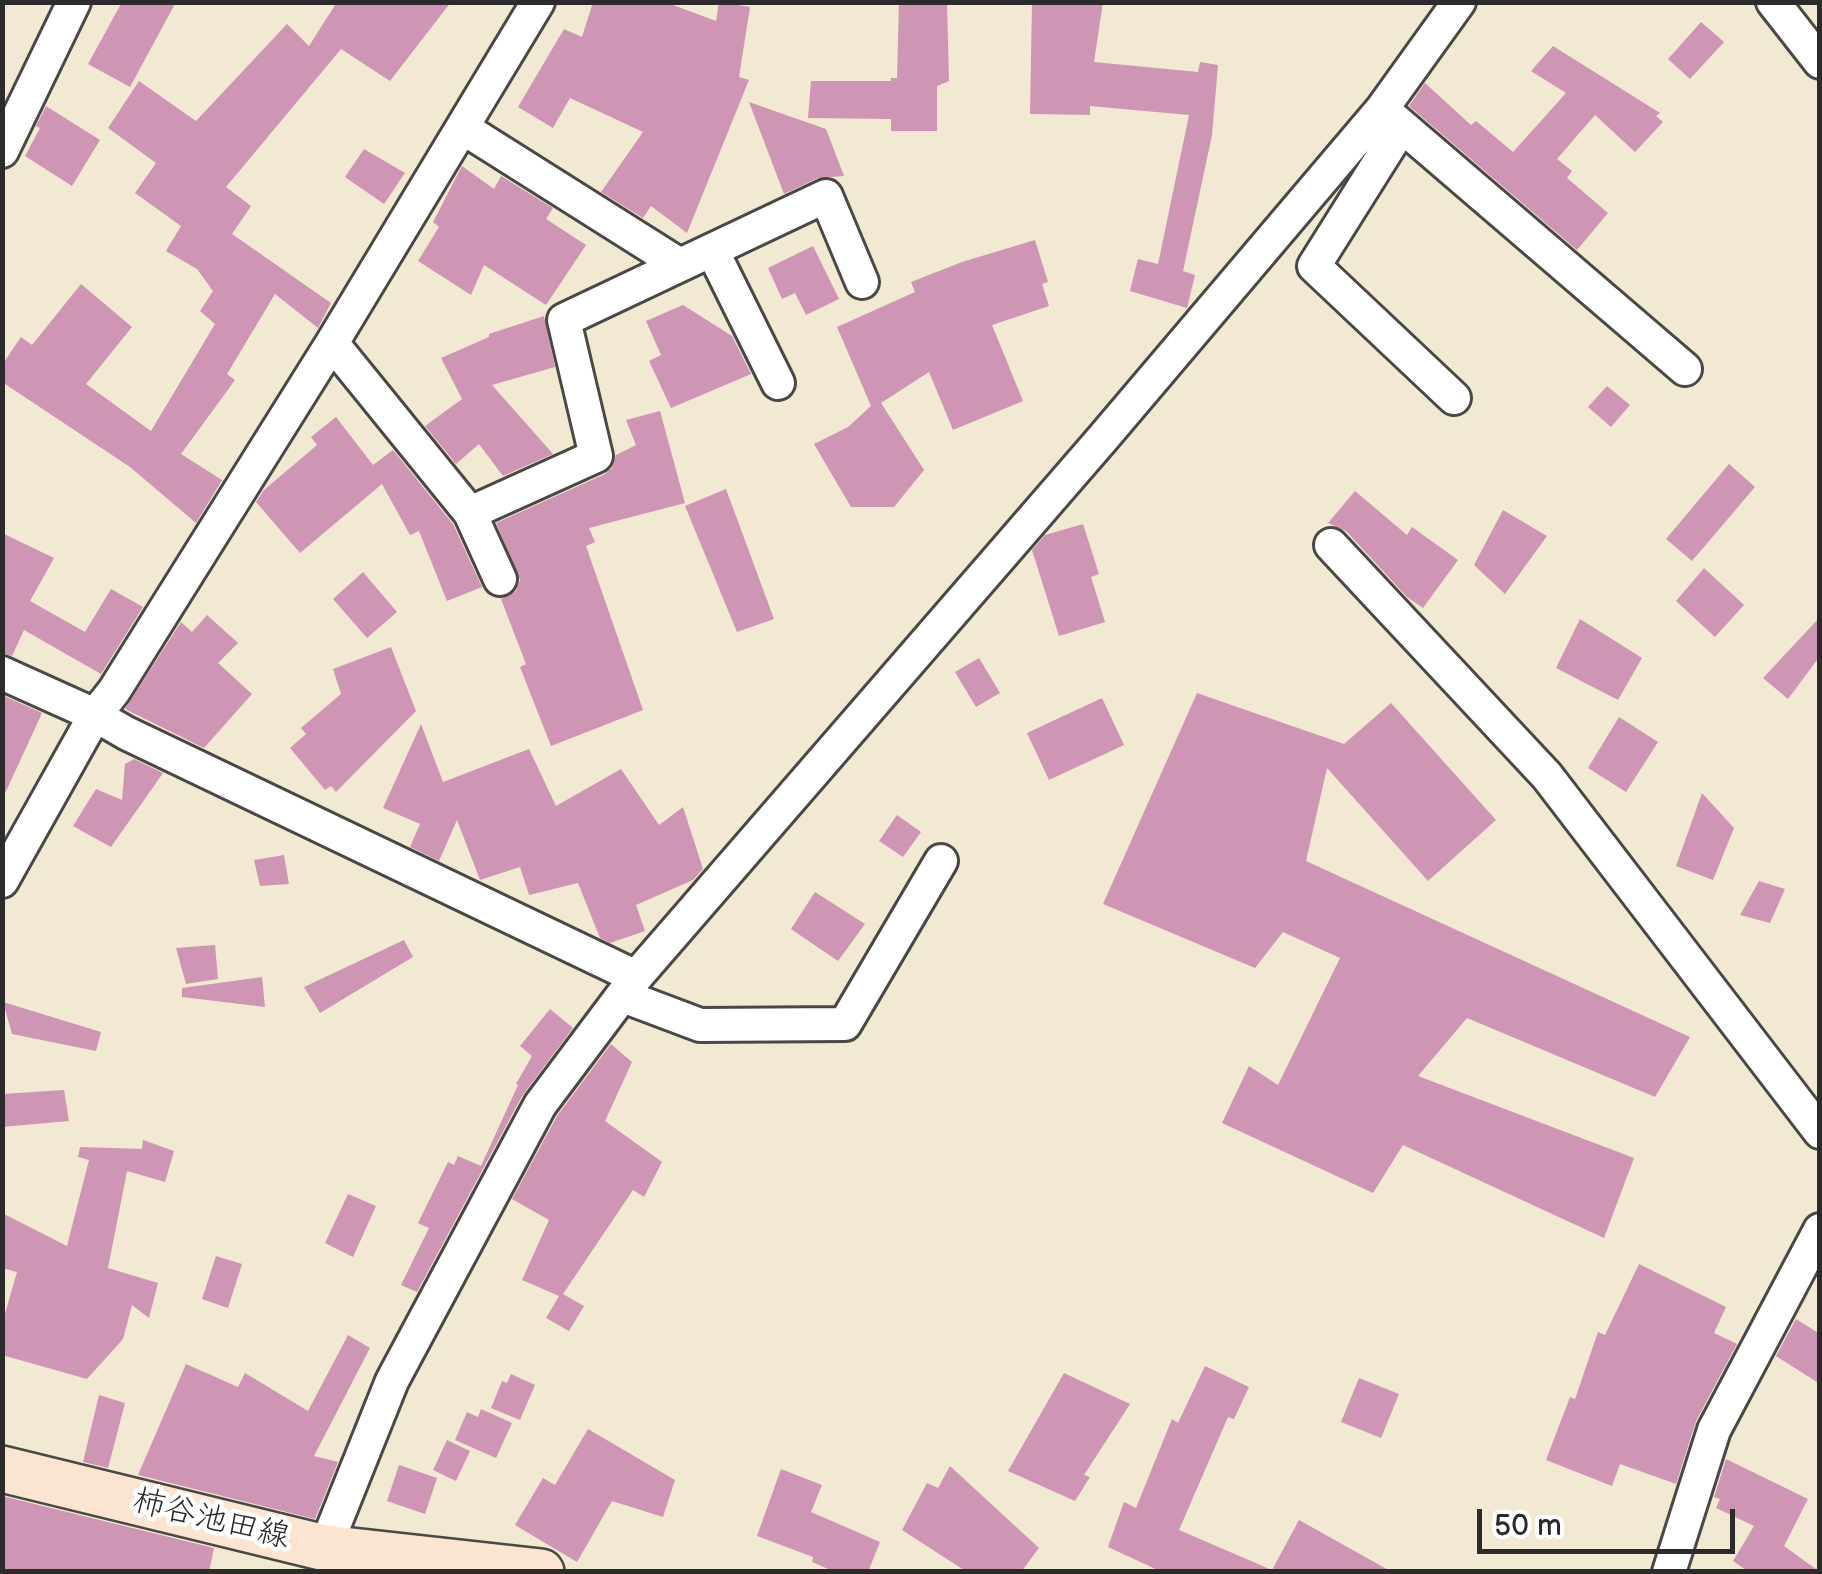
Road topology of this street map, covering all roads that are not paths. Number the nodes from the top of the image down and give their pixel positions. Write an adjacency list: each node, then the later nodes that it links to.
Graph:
1 (74, 2): 8 (street)
2 (538, 2): 7 (street)
3 (1459, 2): 6 (street)
4 (1773, 2): 5 (street)
5 (1820, 62)
6 (1392, 118): 13 (street); 15 (street); 23 (street)
7 (463, 128): 10 (street); 12 (street)
8 (2, 151)
9 (712, 250): 10 (street); 11 (street); 14 (street)
10 (680, 265): 16 (street)
11 (862, 282)
12 (332, 343): 16 (street); 20 (street)
13 (1685, 369)
14 (778, 384)
15 (1454, 398)
16 (470, 512): 18 (street)
17 (1331, 545): 24 (street)
18 (500, 579)
19 (2, 674): 20 (street)
20 (96, 715): 22 (street); 23 (street)
21 (941, 861): 23 (street)
22 (2, 881)
23 (630, 986): 27 (street)
24 (1820, 1132)
25 (1820, 1230): 29 (street)
26 (2, 1469): 27 (main road, 柿谷池田線)
27 (325, 1548): 28 (main road, 柿谷池田線)
28 (542, 1572)
29 (1669, 1572)

